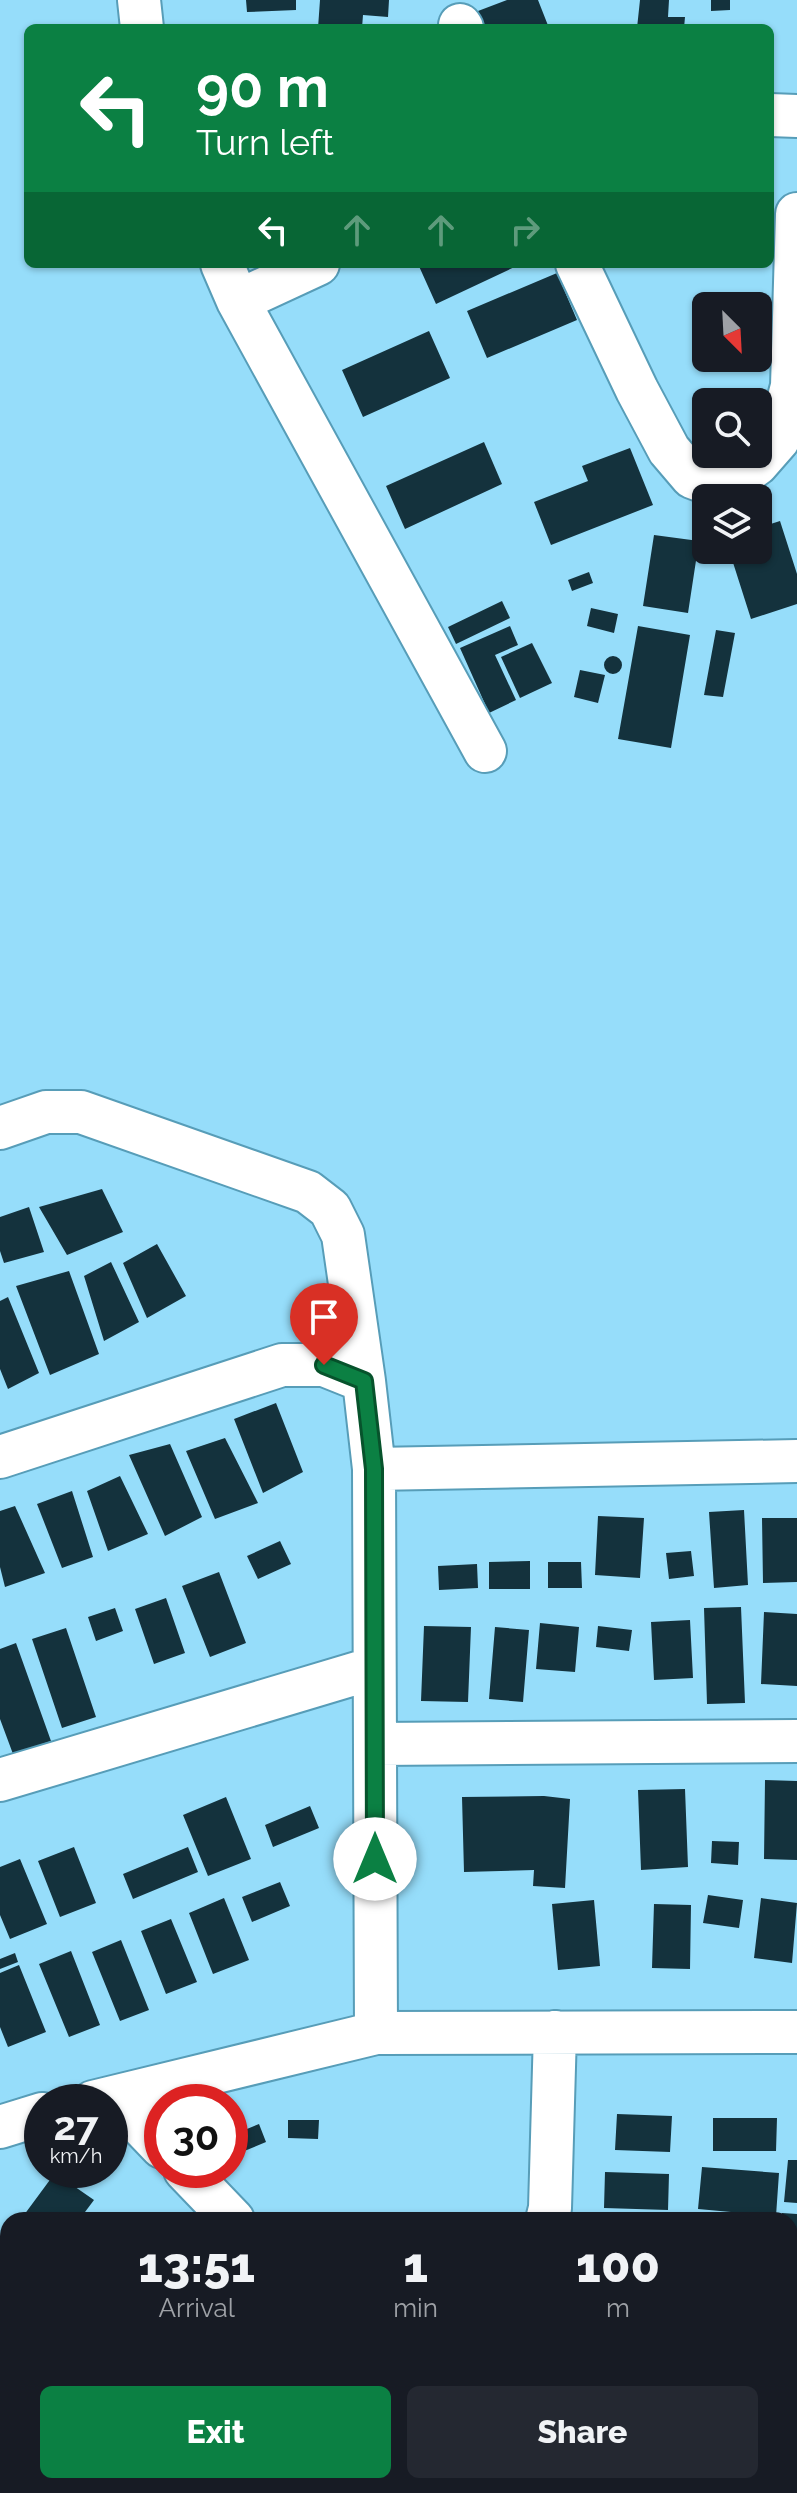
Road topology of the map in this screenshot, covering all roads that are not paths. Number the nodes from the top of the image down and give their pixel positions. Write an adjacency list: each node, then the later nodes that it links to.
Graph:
1 (139, 0): 2 (street)
2 (142, 24)
3 (774, 115): 4 (street)
4 (797, 116)
5 (797, 214): 7 (street)
6 (298, 268): 8 (street)
7 (579, 268)
8 (230, 282): 9 (street)
9 (485, 751)
10 (0, 1128): 11 (street)
11 (364, 1381): 12 (street); 14 (street)
12 (0, 1457)
13 (797, 1461): 14 (street)
14 (374, 1469): 15 (street)
15 (374, 1668): 17 (street); 18 (street)
16 (797, 1741): 17 (street)
17 (375, 1744): 21 (street)
18 (0, 1780)
19 (555, 2032): 20 (street); 21 (street); 29 (street)
20 (797, 2032)
21 (376, 2033): 22 (street)
22 (128, 2094)
23 (24, 2120): 25 (street)
24 (128, 2120): 26 (street)
25 (0, 2127)
26 (144, 2133)
27 (202, 2188): 28 (street)
28 (225, 2212)
29 (549, 2212)

